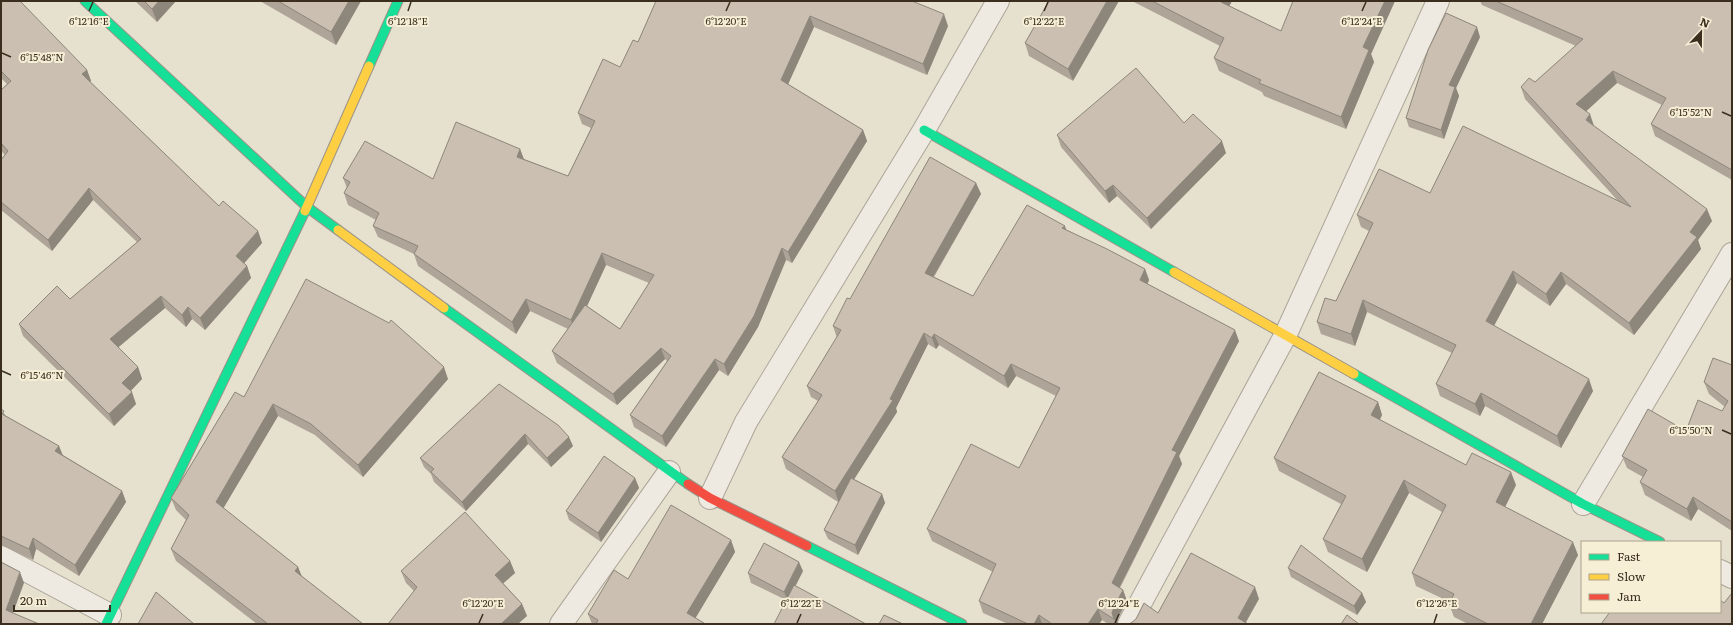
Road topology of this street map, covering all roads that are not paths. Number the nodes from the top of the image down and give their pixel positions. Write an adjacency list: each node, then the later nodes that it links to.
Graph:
1 (85, 1): 6 (street)
2 (398, 1): 6 (street)
3 (998, 1): 5 (street)
4 (1438, 1): 8 (street)
5 (924, 130): 8 (street); 10 (street)
6 (307, 207): 9 (street); 16 (street)
7 (1732, 254): 11 (street)
8 (1285, 336): 11 (street); 19 (street)
9 (669, 472): 10 (street); 17 (street)
10 (710, 498): 18 (street)
11 (1583, 504): 12 (street)
12 (1658, 541)
13 (1, 557): 16 (street)
14 (1721, 572): 15 (street)
15 (1732, 577)
16 (108, 619)
17 (561, 624)
18 (962, 624)
19 (1129, 624)

